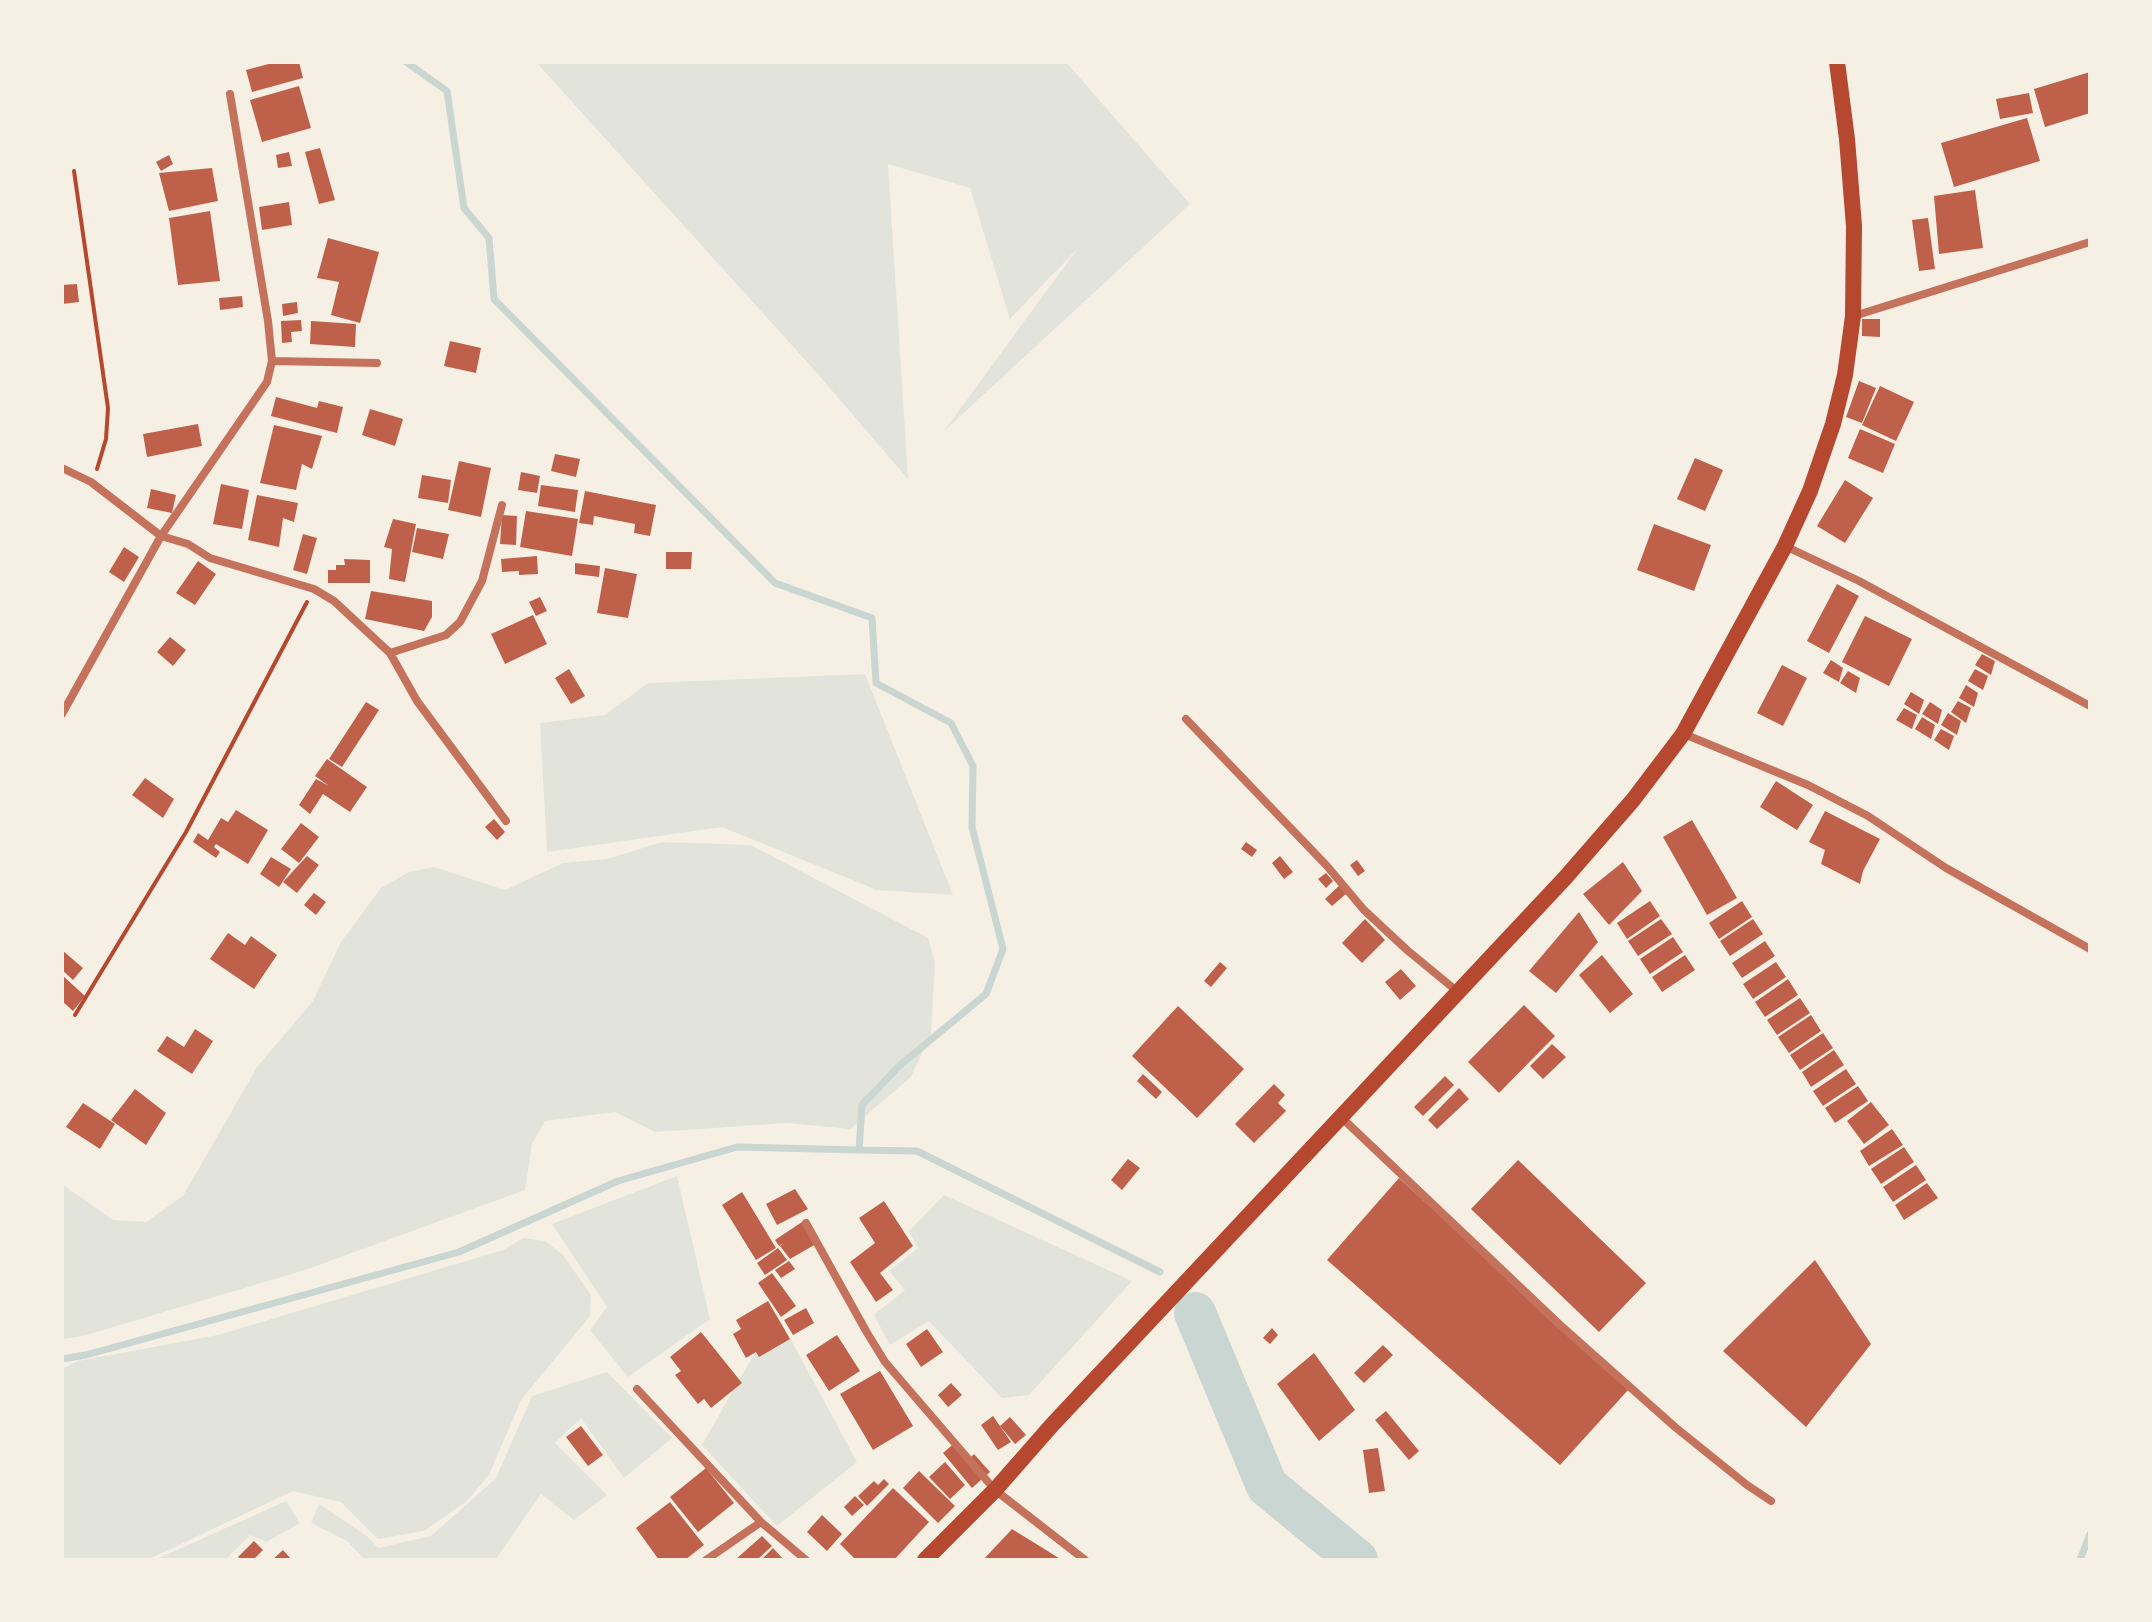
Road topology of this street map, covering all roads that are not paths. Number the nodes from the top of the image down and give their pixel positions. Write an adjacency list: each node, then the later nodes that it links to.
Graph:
1 (1837, 62): 4 (highway)
2 (230, 94): 5 (street)
3 (2090, 242): 4 (street)
4 (1853, 316): 10 (highway)
5 (272, 361): 6 (street); 9 (street)
6 (377, 363)
7 (62, 468): 9 (street)
8 (502, 505): 11 (street)
9 (161, 536): 11 (street); 13 (street)
10 (1785, 546): 12 (street); 15 (highway)
11 (390, 653): 16 (street)
12 (2090, 706)
13 (62, 714)
14 (1186, 719): 18 (street)
15 (1683, 734): 17 (street); 18 (highway)
16 (506, 821)
17 (2090, 949)
18 (1458, 992): 19 (highway)
19 (1342, 1118): 22 (highway); 23 (street)
20 (806, 1223): 22 (street)
21 (637, 1389): 24 (street)
22 (995, 1490): 27 (highway); 28 (street)
23 (1771, 1501)
24 (761, 1522): 25 (street); 26 (street)
25 (706, 1560)
26 (806, 1560)
27 (925, 1560)
28 (1085, 1560)

